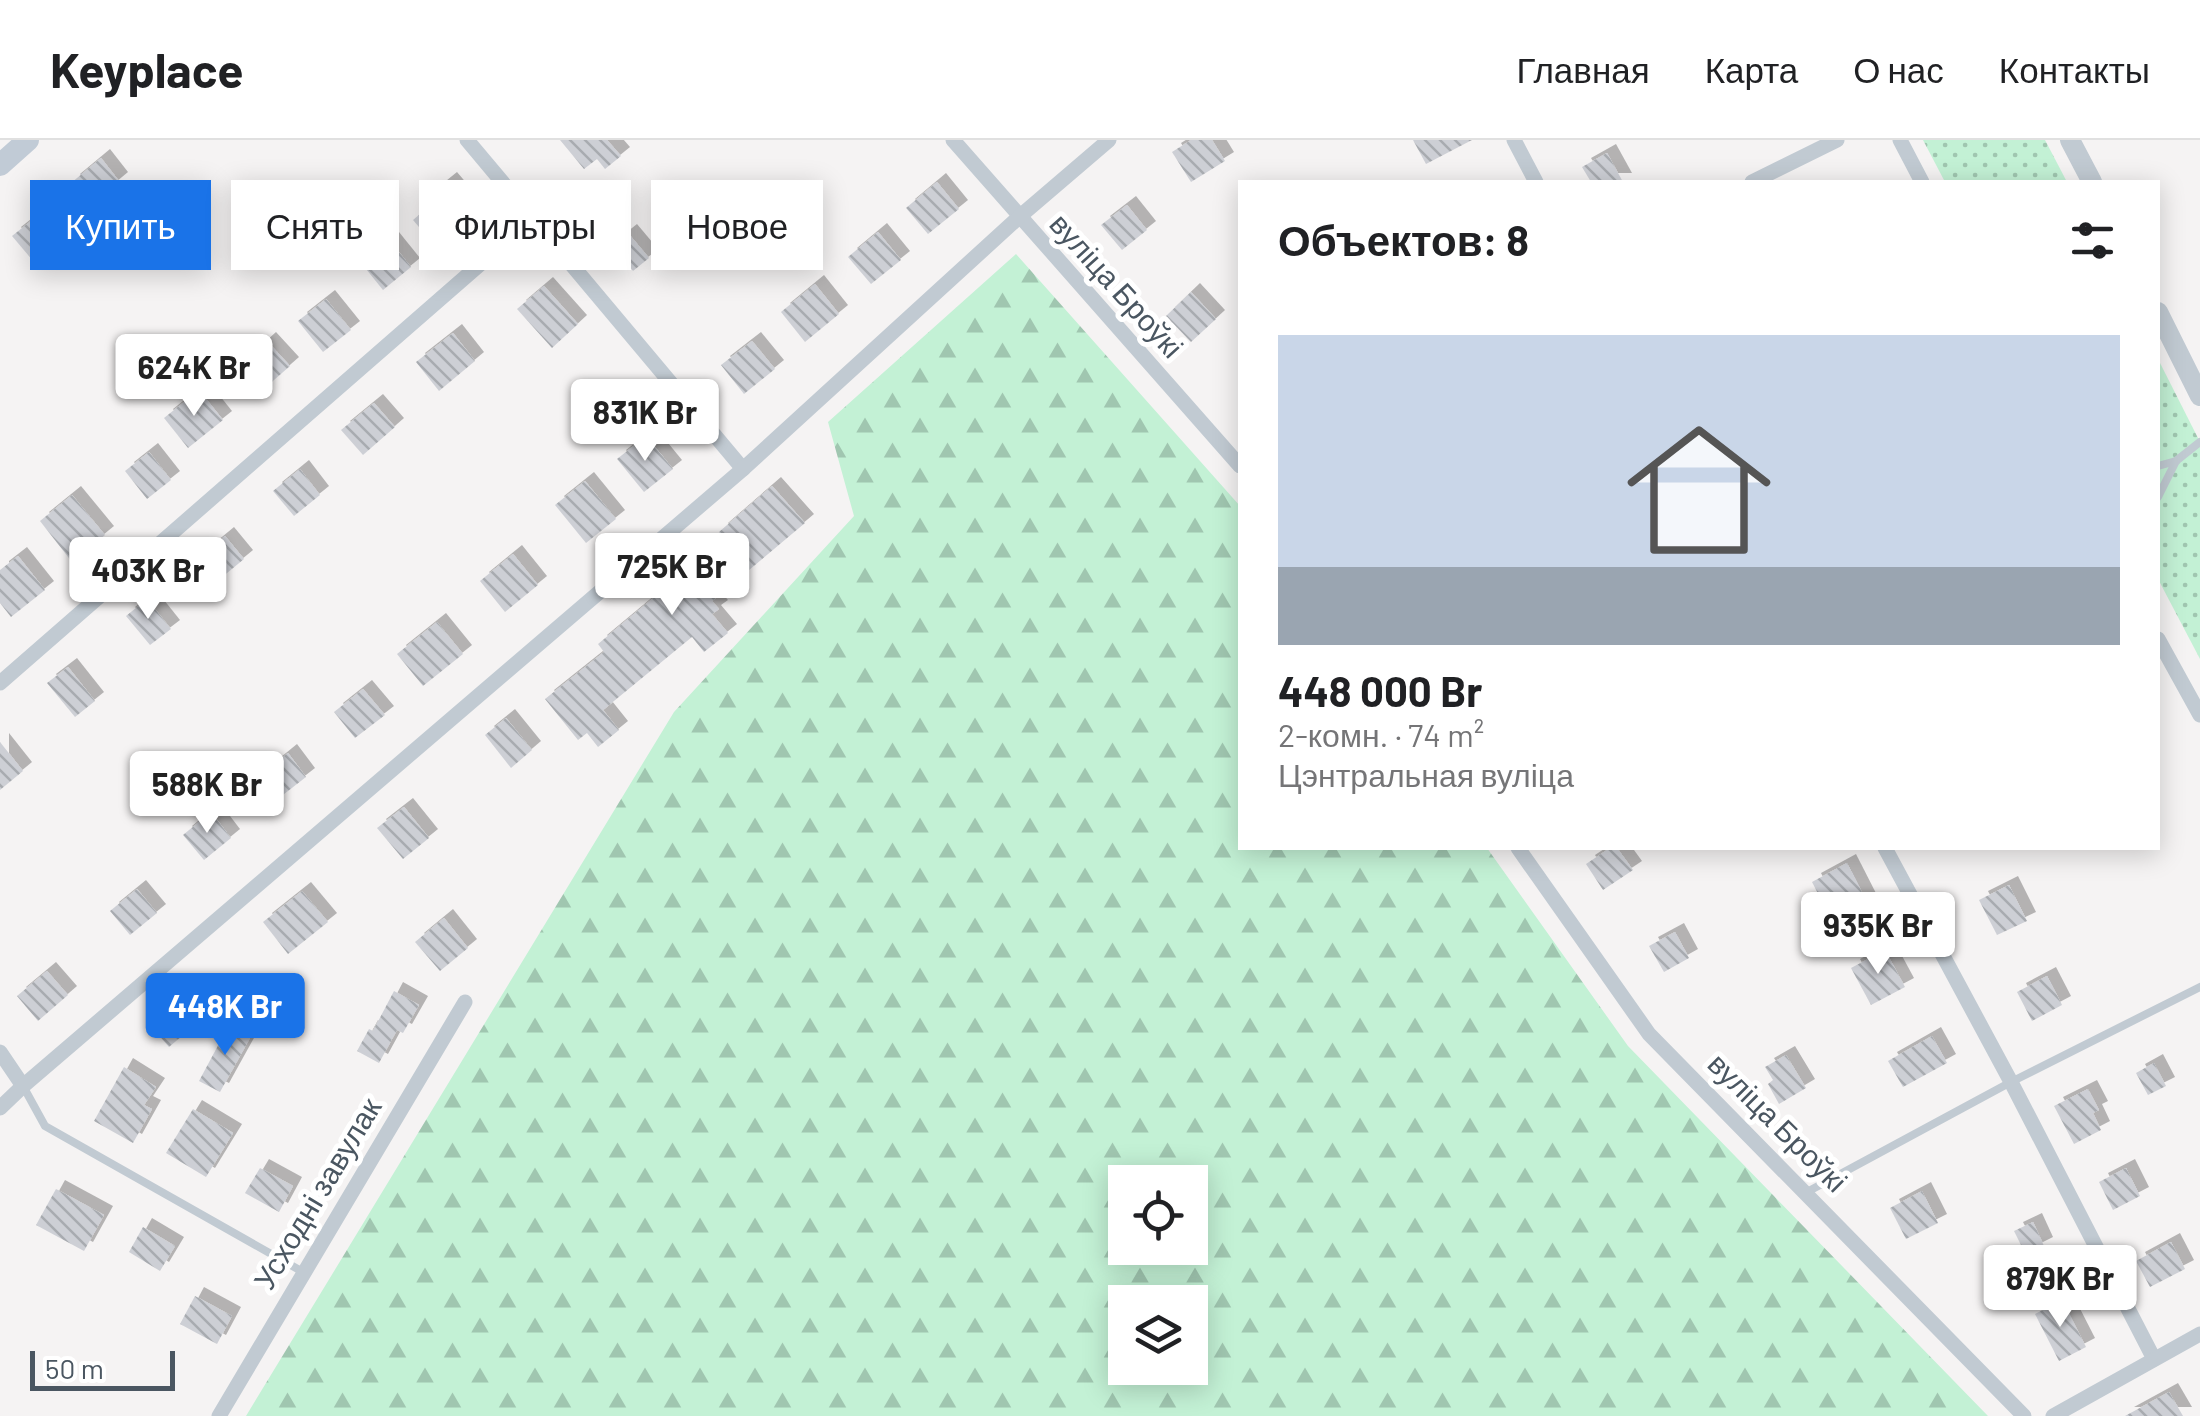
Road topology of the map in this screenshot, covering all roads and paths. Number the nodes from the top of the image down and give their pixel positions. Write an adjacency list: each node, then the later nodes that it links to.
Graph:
1 (28, 140): 9 (main road)
2 (467, 140): 10 (street)
3 (953, 140): 15 (street, вуліца Броўкі)
4 (1109, 140): 15 (street)
5 (1514, 140): 11 (street)
6 (1837, 140): 12 (street)
7 (1900, 140): 13 (street)
8 (2070, 140): 14 (street)
9 (0, 165)
10 (501, 180)
11 (1535, 180)
12 (1756, 180)
13 (1921, 180)
14 (2091, 180)
15 (1018, 217): 22 (street, вуліца Броўкі); 24 (street)
16 (474, 270): 27 (street)
17 (577, 270): 24 (street)
18 (2160, 316): 19 (street)
19 (2200, 396)
20 (2200, 442): 21 (lane)
21 (2176, 462): 23 (lane); 25 (lane)
22 (1238, 464)
23 (2160, 466)
24 (743, 469): 35 (street)
25 (2160, 493)
26 (2160, 644): 28 (street)
27 (0, 683)
28 (2200, 715)
29 (1519, 850): 37 (street, вуліца Броўкі)
30 (1886, 850): 34 (street)
31 (2200, 987): 34 (lane)
32 (465, 1002): 38 (street, Усходні завулак)
33 (0, 1052): 35 (street)
34 (2011, 1082): 37 (lane); 40 (street)
35 (24, 1086): 36 (street); 38 (lane)
36 (0, 1108)
37 (1807, 1192): 42 (street, вуліца Броўкі)
38 (303, 1272): 41 (street, Усходні завулак)
39 (2200, 1334): 40 (street)
40 (2154, 1358): 43 (street)
41 (220, 1416)
42 (2024, 1416)
43 (2053, 1416)

